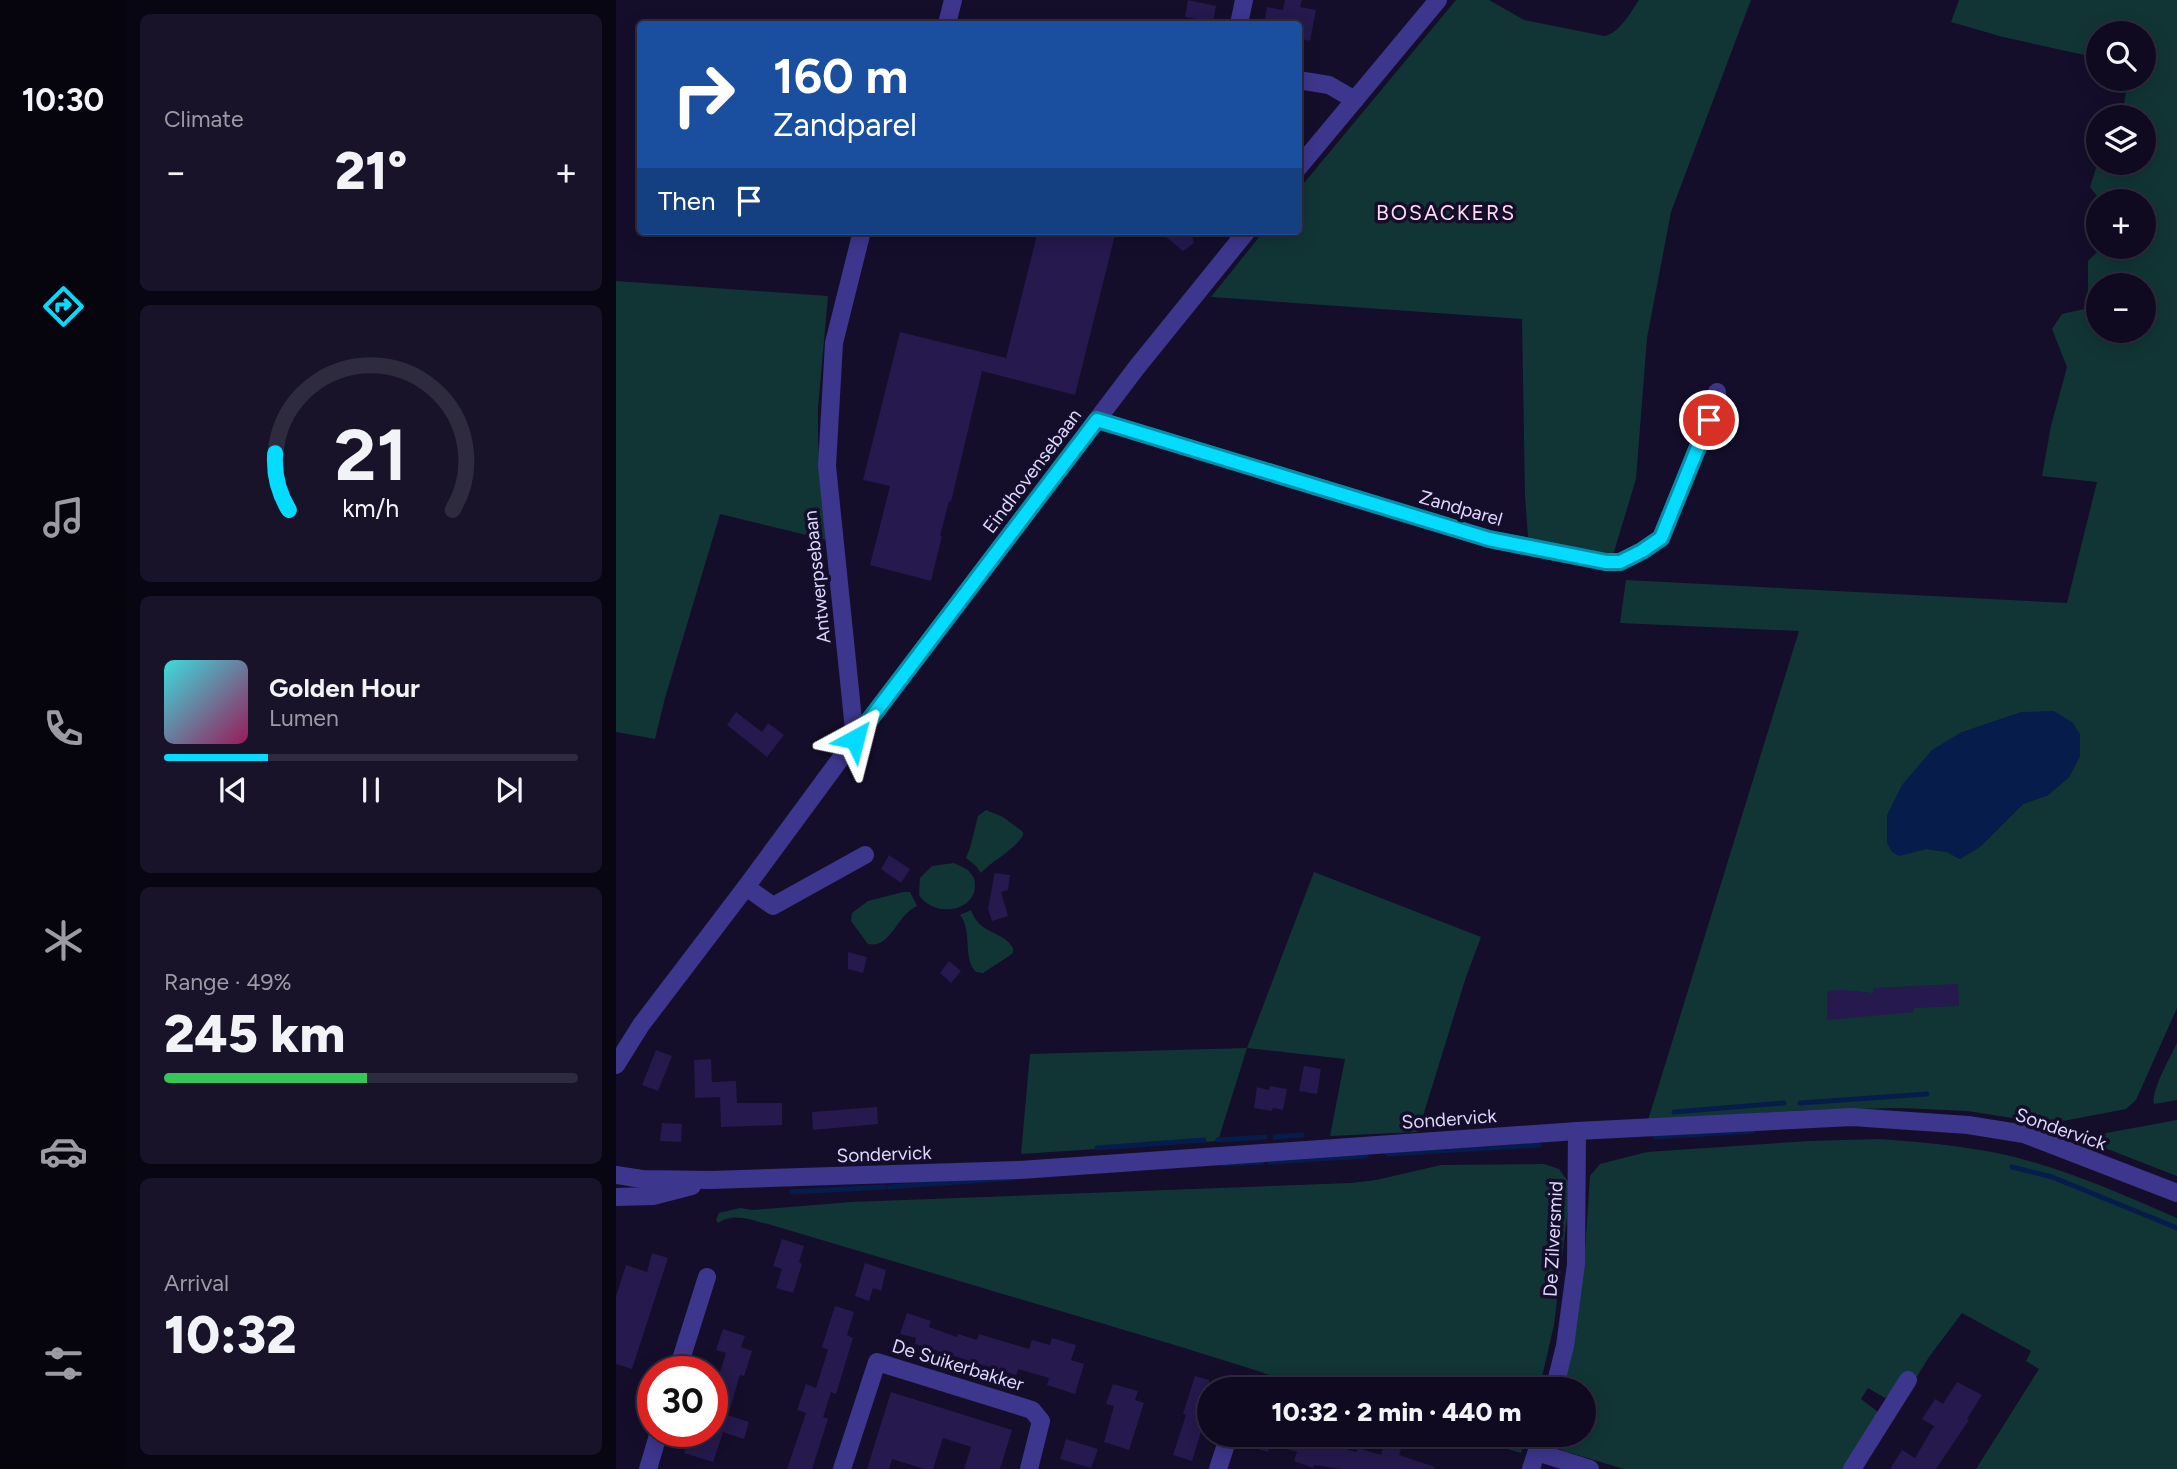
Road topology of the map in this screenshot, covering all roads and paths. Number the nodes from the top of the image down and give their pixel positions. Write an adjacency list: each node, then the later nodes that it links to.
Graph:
1 (953, 0): 4 (street)
2 (1244, 0): 5 (street)
3 (1438, 0): 7 (street)
4 (948, 21)
5 (1240, 21)
6 (1302, 81): 7 (street)
7 (1355, 100): 8 (street)
8 (1302, 163)
9 (861, 235): 13 (street, Antwerpsebaan)
10 (1244, 235): 12 (street, Eindhovensebaan)
11 (1717, 392): 12 (street, Zandparel)
12 (1097, 420): 13 (street, Eindhovensebaan)
13 (855, 739): 15 (street)
14 (865, 855): 15 (street)
15 (747, 887): 16 (street)
16 (616, 1065)
17 (1577, 1131): 19 (street, Sondervick); 20 (street, Sondervick); 24 (street, De Zilversmid)
18 (616, 1175): 19 (street, Sondervick)
19 (711, 1180): 21 (street, Sondervick)
20 (2177, 1194)
21 (616, 1197)
22 (708, 1277): 23 (street)
23 (682, 1356)
24 (1557, 1377)
25 (1908, 1380): 34 (street)
26 (655, 1447): 29 (street)
27 (1225, 1447): 32 (street)
28 (1537, 1452): 33 (street)
29 (648, 1469)
30 (842, 1469): 31 (street, De Suikerbakker)
31 (1029, 1469)
32 (1217, 1469)
33 (1590, 1469)
34 (1852, 1469)

